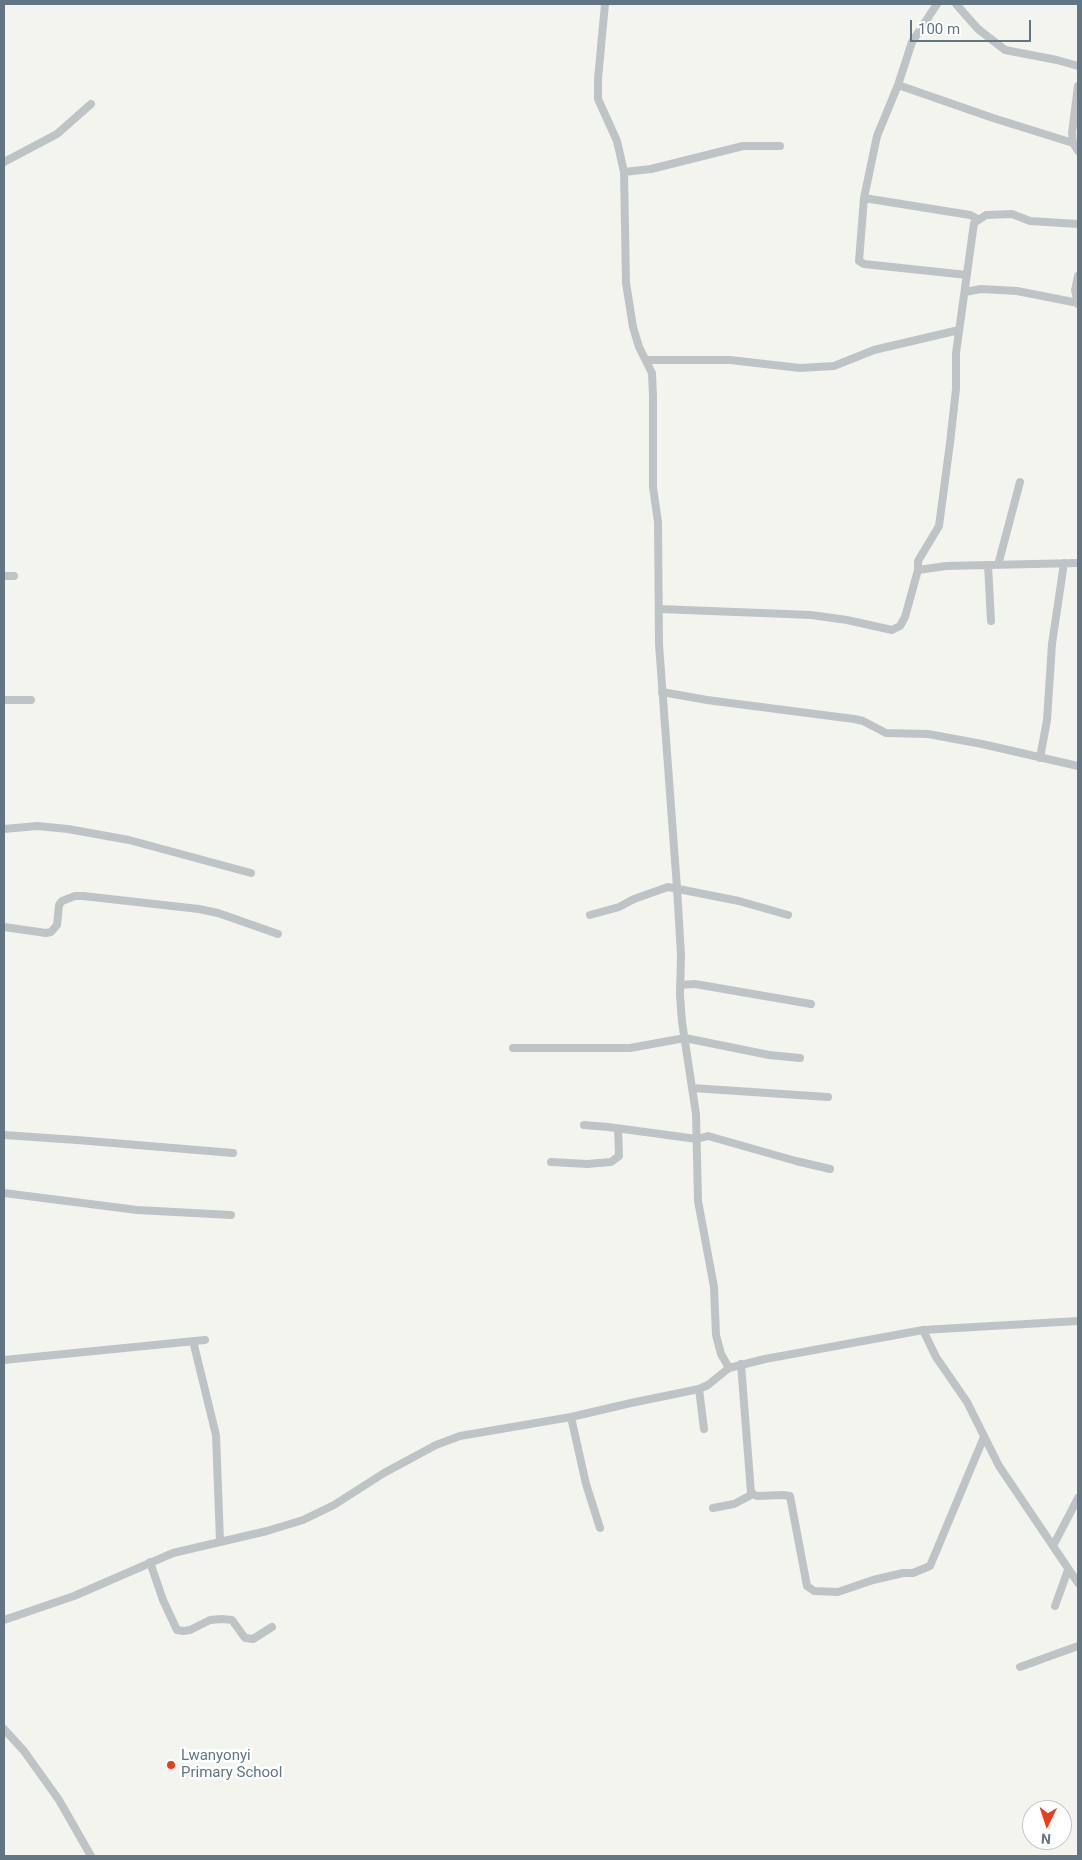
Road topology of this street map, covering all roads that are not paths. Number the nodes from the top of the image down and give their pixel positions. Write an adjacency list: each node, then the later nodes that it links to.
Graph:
1 (605, 4): 13 (street)
2 (938, 4): 5 (street)
3 (956, 4): 4 (street)
4 (1078, 66)
5 (898, 85): 9 (street); 14 (street)
6 (1078, 86): 8 (street)
7 (91, 104): 12 (street)
8 (1076, 122): 9 (street)
9 (1073, 143): 11 (street)
10 (780, 146): 13 (street)
11 (1078, 151)
12 (4, 162)
13 (624, 172): 23 (street)
14 (864, 198): 16 (street); 18 (street)
15 (1078, 220): 17 (street)
16 (976, 221): 17 (street); 18 (street)
17 (1078, 224)
18 (967, 275): 20 (street)
19 (1078, 276): 21 (street)
20 (965, 292): 21 (street); 22 (street)
21 (1078, 304)
22 (959, 330): 23 (street); 29 (street)
23 (647, 360): 32 (street)
24 (1020, 482): 28 (street)
25 (1064, 563): 26 (street); 28 (street); 37 (street)
26 (1078, 563)
27 (988, 565): 28 (street); 29 (street); 33 (street)
28 (998, 565)
29 (918, 570): 32 (street)
30 (4, 576): 31 (street)
31 (14, 576)
32 (660, 608): 34 (street)
33 (991, 620)
34 (662, 692): 37 (street); 41 (street)
35 (4, 700): 36 (street)
36 (32, 700)
37 (1040, 758): 38 (street)
38 (1078, 766)
39 (4, 829): 40 (street)
40 (251, 873)
41 (677, 888): 42 (street); 43 (street); 46 (street)
42 (590, 915)
43 (788, 916)
44 (4, 926): 45 (street)
45 (278, 934)
46 (680, 985): 47 (street); 48 (street)
47 (811, 1004)
48 (685, 1038): 49 (street); 50 (street); 51 (street)
49 (513, 1048)
50 (800, 1058)
51 (692, 1088): 52 (street); 56 (street)
52 (828, 1097)
53 (584, 1125): 54 (street)
54 (618, 1128): 56 (street); 58 (street)
55 (4, 1136): 57 (street)
56 (697, 1139): 59 (street); 68 (street)
57 (233, 1153)
58 (551, 1162)
59 (830, 1169)
60 (4, 1193): 61 (street)
61 (231, 1215)
62 (1078, 1321): 63 (street)
63 (922, 1330): 67 (street); 72 (street)
64 (205, 1340): 65 (street)
65 (193, 1341): 66 (street); 77 (street)
66 (4, 1360)
67 (741, 1364): 68 (street); 73 (street)
68 (729, 1368): 69 (street)
69 (699, 1389): 70 (street); 71 (street)
70 (571, 1417): 76 (street); 77 (street)
71 (704, 1428)
72 (984, 1438): 73 (street); 78 (street)
73 (753, 1494): 75 (street)
74 (1078, 1498): 78 (street)
75 (713, 1508)
76 (600, 1528)
77 (220, 1541): 79 (street)
78 (1053, 1546): 80 (street)
79 (150, 1562): 83 (street); 84 (street)
80 (1068, 1570): 81 (street); 82 (street)
81 (1078, 1583)
82 (1055, 1606)
83 (4, 1620)
84 (272, 1626)
85 (1078, 1646): 86 (street)
86 (1020, 1666)
87 (4, 1728): 88 (street)
88 (91, 1856)

